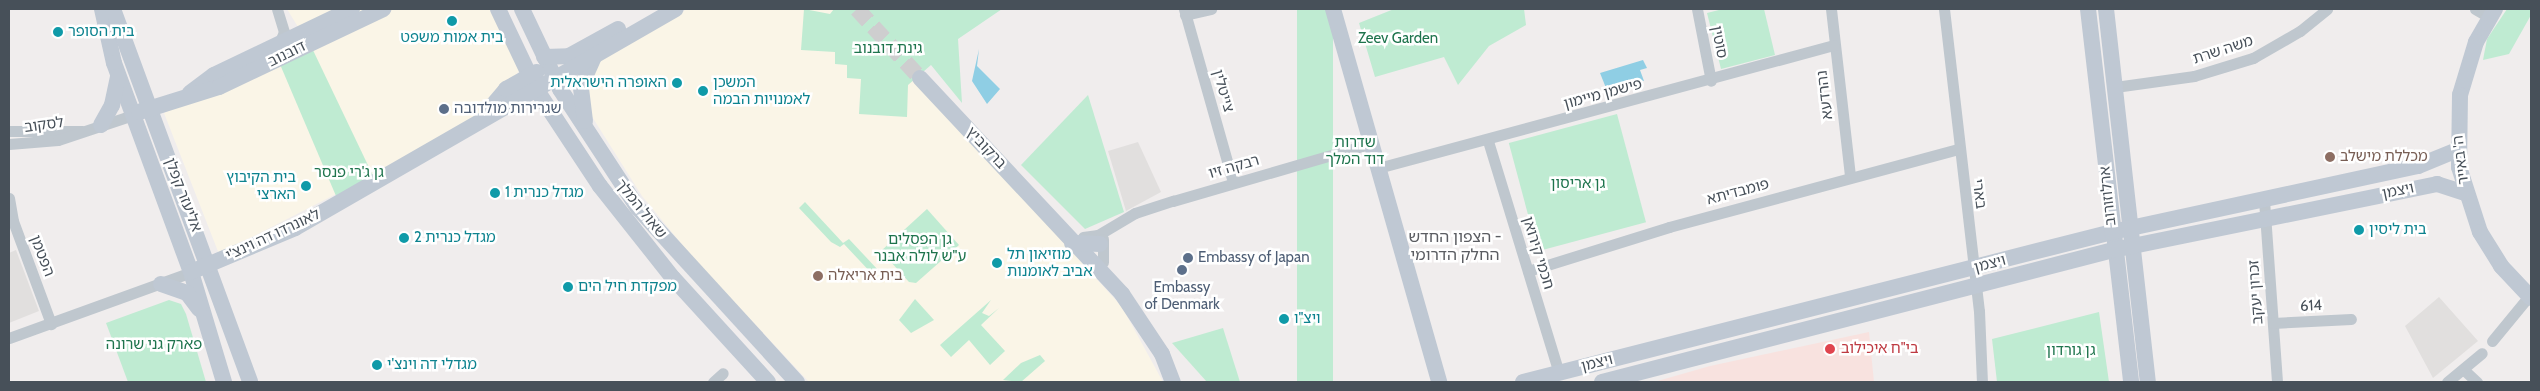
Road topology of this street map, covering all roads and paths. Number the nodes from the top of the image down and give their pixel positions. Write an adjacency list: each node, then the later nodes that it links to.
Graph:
1 (102, 9): 27 (street, אליעזר קפלן)
2 (113, 9): 34 (street, אליעזר קפלן)
3 (277, 9): 20 (street)
4 (352, 9): 21 (street, דובנוב)
5 (382, 9): 33 (street, דובנוב)
6 (498, 9): 26 (street, שאול המלך)
7 (522, 9): 25 (street, שאול המלך)
8 (655, 9): 25 (street)
9 (676, 9): 24 (street, לאונרדו דה וינצ'י)
10 (1211, 9): 18 (street)
11 (1333, 9): 42 (street)
12 (1697, 9): 30 (street, סוטין)
13 (1831, 9): 23 (street, נהרדעא)
14 (1944, 9): 43 (street, בארי)
15 (2088, 9): 55 (street, ארלוזורוב)
16 (2106, 9): 31 (street, ארלוזורוב)
17 (2327, 9): 31 (street, משה שרת)
18 (1185, 12): 48 (street, צייטלין)
19 (2486, 12): 44 (street, ה' באייר)
20 (284, 22): 21 (street); 22 (street)
21 (306, 31): 22 (street, דובנוב)
22 (278, 44): 33 (street, דובנוב)
23 (1834, 44): 30 (street, פישמן מיימון); 47 (street, נהרדעא)
24 (596, 56): 29 (street, לאונרדו דה וינצ'י); 45 (street)
25 (544, 57): 29 (street, שאול המלך)
26 (528, 74): 29 (street); 32 (street, שאול המלך); 36 (street)
27 (119, 75): 35 (street, אליעזר קפלן); 37 (street)
28 (920, 78): 56 (street, ברקוביץ)
29 (554, 79): 32 (street, לאונרדו דה וינצ'י); 45 (street, שאול המלך)
30 (1710, 81): 40 (street, פישמן מיימון)
31 (2115, 87): 53 (street, ארלוזורוב)
32 (536, 89): 36 (street, לאונרדו דה וינצ'י); 73 (street, שאול המלך)
33 (190, 93): 34 (street, דובנוב)
34 (149, 108): 35 (street, דובנוב); 60 (street, אליעזר קפלן)
35 (132, 115): 37 (street, לסקוב); 62 (street, אליעזר קפלן)
36 (484, 117): 60 (street, לאונרדו דה וינצ'י)
37 (101, 125): 39 (street, לסקוב)
38 (9, 131): 39 (street, לסקוב)
39 (82, 131): 41 (street, לסקוב)
40 (1488, 141): 46 (street, פישמן מיימון); 61 (street, חכמי קירואן)
41 (9, 144)
42 (1372, 144): 46 (street); 48 (street, רבקה זיו)
43 (1958, 150): 47 (street, פומבדיתא); 63 (street, בארי)
44 (2457, 150): 49 (street, ה' באייר); 51 (street, ויצמן)
45 (600, 155): 82 (street, שאול המלך)
46 (1378, 168): 85 (street)
47 (1850, 177): 61 (street, פומבדיתא)
48 (1233, 182): 54 (street, רבקה זיו)
49 (2465, 193): 52 (street, ויצמן); 65 (street, ה' באייר)
50 (9, 198): 57 (street, הפטמן)
51 (2264, 200): 52 (street, זכרון יעקב); 53 (street, ויצמן)
52 (2265, 219): 58 (street, ויצמן); 68 (street, זכרון יעקב)
53 (2131, 228): 55 (street, ויצמן); 58 (street, ארלוזורוב)
54 (1110, 229): 56 (street, רבקה זיו); 56 (street, רבקה זיו)
55 (2112, 232): 59 (street, ארלוזורוב); 63 (street, ויצמן)
56 (1085, 242): 83 (street, ברקוביץ); 84 (street, ברקוביץ)
57 (14, 243): 69 (street, הפטמן)
58 (2132, 246): 59 (street, ויצמן); 90 (street, ארלוזורוב)
59 (2113, 250): 63 (street, ויצמן); 89 (street, ארלוזורוב)
60 (210, 264): 62 (street, לאונרדו דה וינצ'י); 78 (street, אליעזר קפלן)
61 (1528, 270): 76 (street, חכמי קירואן)
62 (191, 272): 64 (street, לאונרדו דה וינצ'י); 66 (street, אליעזר קפלן)
63 (1974, 276): 76 (street, ויצמן); 87 (street, ויצמן); 88 (street, בארי)
64 (161, 284): 66 (street); 69 (street, לאונרדו דה וינצ'י)
65 (2530, 297): 71 (street)
66 (200, 312): 77 (street, אליעזר קפלן)
67 (2351, 319): 68 (street, 614)
68 (2273, 323): 91 (street, זכרון יעקב)
69 (52, 324): 70 (street, לאונרדו דה וינצ'י)
70 (9, 338)
71 (2492, 341)
72 (2482, 353): 74 (street)
73 (744, 358): 80 (street); 81 (street, שאול המלך)
74 (2464, 370): 92 (street); 93 (street)
75 (723, 373): 79 (street)
76 (1559, 373): 86 (street, ויצמן)
77 (224, 382)
78 (250, 382)
79 (713, 382)
80 (762, 382)
81 (768, 382)
82 (797, 382)
83 (1171, 382)
84 (1181, 382)
85 (1438, 382)
86 (1523, 382)
87 (1602, 382)
88 (1982, 382)
89 (2131, 382)
90 (2148, 382)
91 (2277, 382)
92 (2447, 382)
93 (2477, 382)

